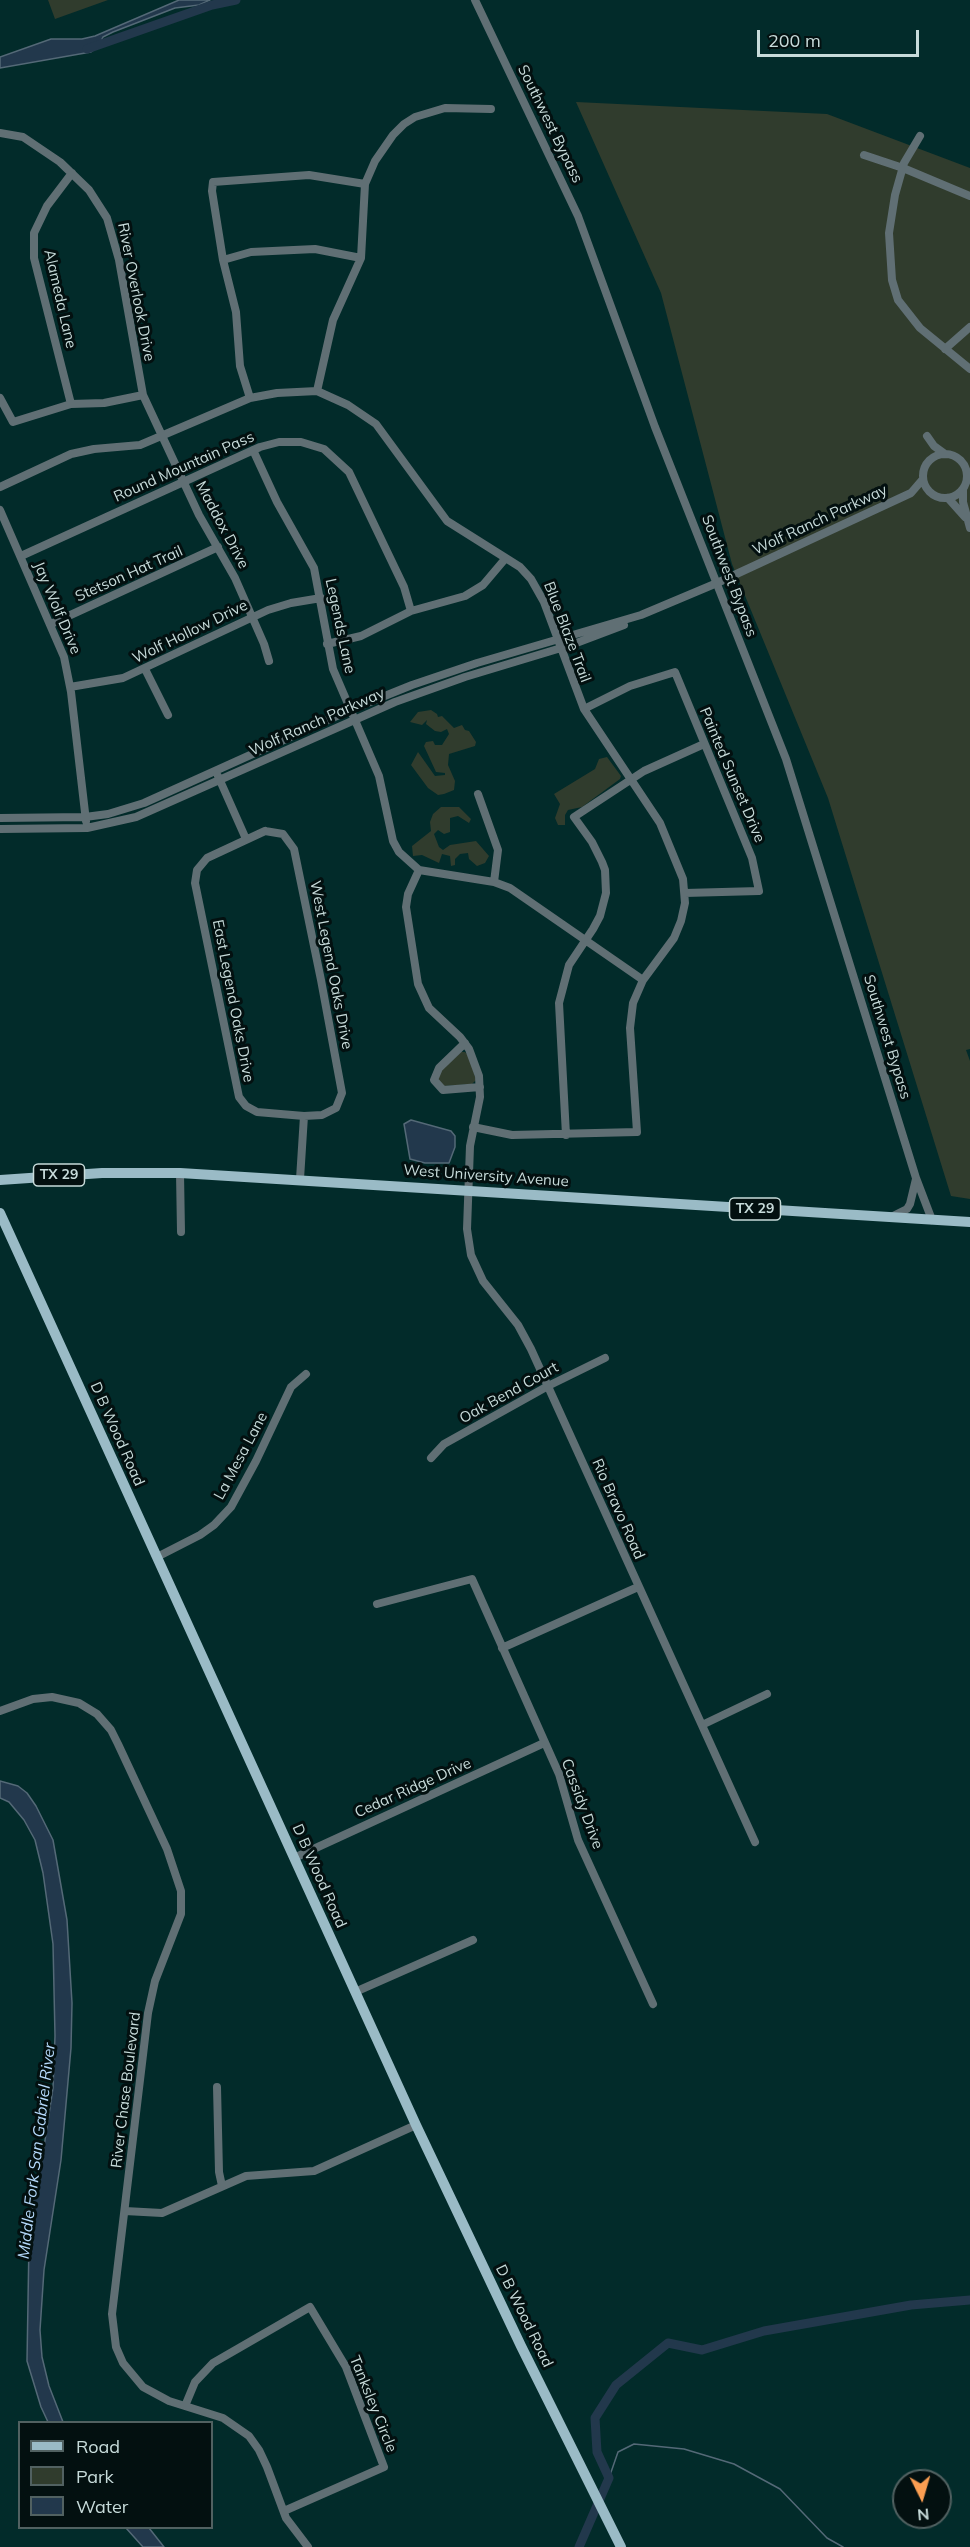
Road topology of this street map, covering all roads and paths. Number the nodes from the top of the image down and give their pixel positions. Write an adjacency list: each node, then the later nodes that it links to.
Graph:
1 (475, 0): 39 (street, Southwest Bypass)
2 (491, 109): 8 (street)
3 (0, 133): 7 (street, River Overlook Drive)
4 (920, 136): 6 (street)
5 (864, 155): 6 (street)
6 (903, 168): 9 (street); 13 (street)
7 (72, 173): 16 (street, River Overlook Drive); 19 (street, Alameda Lane)
8 (365, 184): 10 (street); 11 (street)
9 (970, 196)
10 (361, 258): 11 (street); 15 (street)
11 (223, 260): 18 (street)
12 (970, 327): 13 (street)
13 (945, 350): 14 (street)
14 (970, 369)
15 (316, 391): 18 (street, Blue Blaze Trail); 38 (street, Blue Blaze Trail)
16 (143, 395): 19 (street); 20 (street, River Overlook Drive)
17 (0, 398): 19 (street)
18 (250, 398): 20 (street, Blue Blaze Trail)
19 (71, 404)
20 (164, 435): 27 (street, Maddox Drive); 28 (street, Blue Blaze Trail)
21 (253, 450): 27 (street, Round Mountain Pass); 40 (street, Legends Lane); 41 (street, Round Mountain Pass)
22 (945, 454): 23 (street); 23 (street); 24 (street)
23 (930, 460): 26 (street)
24 (966, 461): 25 (street)
25 (969, 475): 29 (street)
26 (923, 479): 30 (street, Wolf Ranch Parkway); 31 (street)
27 (184, 482): 36 (street, Maddox Drive); 37 (street, Round Mountain Pass)
28 (0, 487)
29 (963, 490): 32 (street); 34 (street)
30 (910, 492): 31 (street, Wolf Ranch Parkway); 39 (street, Wolf Ranch Parkway)
31 (931, 494): 32 (street)
32 (948, 498): 34 (street)
33 (0, 510): 37 (street, Jay Wolf Drive)
34 (966, 517): 35 (street)
35 (970, 528)
36 (218, 547): 43 (street, Maddox Drive); 44 (street, Stetson Hat Trail)
37 (21, 556): 44 (street, Jay Wolf Drive)
38 (505, 559): 41 (street); 45 (street, Blue Blaze Trail)
39 (717, 583): 42 (street, Wolf Ranch Parkway); 76 (street, Southwest Bypass)
40 (321, 598): 43 (street, Wolf Hollow Drive); 46 (street, Legends Lane)
41 (411, 611): 46 (street)
42 (641, 615): 45 (street, Wolf Ranch Parkway); 47 (street, Wolf Ranch Parkway)
43 (252, 617): 48 (street, Maddox Drive); 49 (street, Wolf Hollow Drive)
44 (51, 624): 50 (street, Jay Wolf Drive)
45 (557, 640): 47 (street, Blue Blaze Trail); 51 (street, Wolf Ranch Parkway)
46 (327, 644): 51 (street, Legends Lane)
47 (560, 649): 52 (street, Blue Blaze Trail); 54 (street, Wolf Ranch Parkway)
48 (269, 661)
49 (145, 669): 50 (street, Wolf Hollow Drive); 53 (street)
50 (70, 687): 60 (street, Jay Wolf Drive)
51 (350, 710): 54 (street, Legends Lane); 56 (street, Wolf Ranch Parkway)
52 (584, 710): 55 (street, Painted Sunset Drive); 57 (street, Blue Blaze Trail)
53 (168, 715)
54 (354, 719): 58 (street, Wolf Ranch Parkway); 65 (street, Legends Lane)
55 (704, 744): 57 (street); 67 (street, Painted Sunset Drive)
56 (215, 772): 58 (street); 60 (street, Wolf Ranch Parkway)
57 (631, 780): 67 (street, Blue Blaze Trail); 68 (street)
58 (220, 781): 62 (street, Wolf Ranch Parkway); 64 (street)
59 (478, 794): 66 (street)
60 (85, 817): 61 (street, Wolf Ranch Parkway); 62 (street, Jay Wolf Drive)
61 (0, 818)
62 (87, 828): 63 (street, Wolf Ranch Parkway)
63 (0, 829)
64 (246, 839): 72 (street, West Legend Oaks Drive); 72 (street, East Legend Oaks Drive)
65 (418, 870): 66 (street); 70 (street)
66 (494, 882): 68 (street)
67 (685, 893): 69 (street, Blue Blaze Trail)
68 (586, 940): 69 (street); 74 (street)
69 (644, 980): 74 (street, Blue Blaze Trail)
70 (465, 1043): 71 (street); 71 (street)
71 (480, 1087): 73 (street, Rio Bravo Road)
72 (304, 1116): 77 (street)
73 (472, 1127): 74 (street); 79 (street, Rio Bravo Road)
74 (566, 1135)
75 (180, 1173): 77 (main road, West University Avenue / TX 29); 78 (main road, West University Avenue / TX 29); 84 (street)
76 (916, 1178): 81 (street); 82 (street, Southwest Bypass)
77 (300, 1179): 79 (main road, West University Avenue / TX 29)
78 (0, 1180)
79 (468, 1190): 81 (main road, West University Avenue / TX 29); 87 (street, Rio Bravo Road)
80 (0, 1213): 89 (main road, D B Wood Road)
81 (889, 1218): 82 (main road, West University Avenue / TX 29)
82 (932, 1220): 83 (main road, West University Avenue / TX 29)
83 (970, 1222)
84 (181, 1232)
85 (606, 1358): 87 (street, Oak Bend Court)
86 (306, 1374): 89 (street, La Mesa Lane)
87 (548, 1386): 88 (street, Oak Bend Court); 90 (street, Rio Bravo Road)
88 (431, 1458)
89 (157, 1557): 98 (main road, D B Wood Road)
90 (638, 1587): 92 (street); 95 (street, Rio Bravo Road)
91 (377, 1604): 92 (street, Cassidy Drive)
92 (502, 1648): 96 (street, Cassidy Drive)
93 (767, 1694): 95 (street)
94 (0, 1711): 105 (street, River Chase Boulevard)
95 (702, 1725): 97 (street, Rio Bravo Road)
96 (544, 1743): 98 (street, Cedar Ridge Drive); 101 (street, Cassidy Drive)
97 (755, 1842)
98 (294, 1858): 100 (main road, D B Wood Road)
99 (473, 1940): 100 (street)
100 (356, 1992): 103 (main road, D B Wood Road)
101 (653, 2004)
102 (217, 2087): 104 (street)
103 (416, 2125): 104 (street); 110 (main road, D B Wood Road)
104 (222, 2186): 105 (street)
105 (125, 2211): 106 (street, River Chase Boulevard)
106 (185, 2406): 107 (street, River Chase Boulevard); 107 (street, Tanksley Circle)
107 (284, 2511): 108 (street, River Chase Boulevard); 109 (street, River Chase Boulevard)
108 (308, 2547)
109 (315, 2547)
110 (621, 2547)

